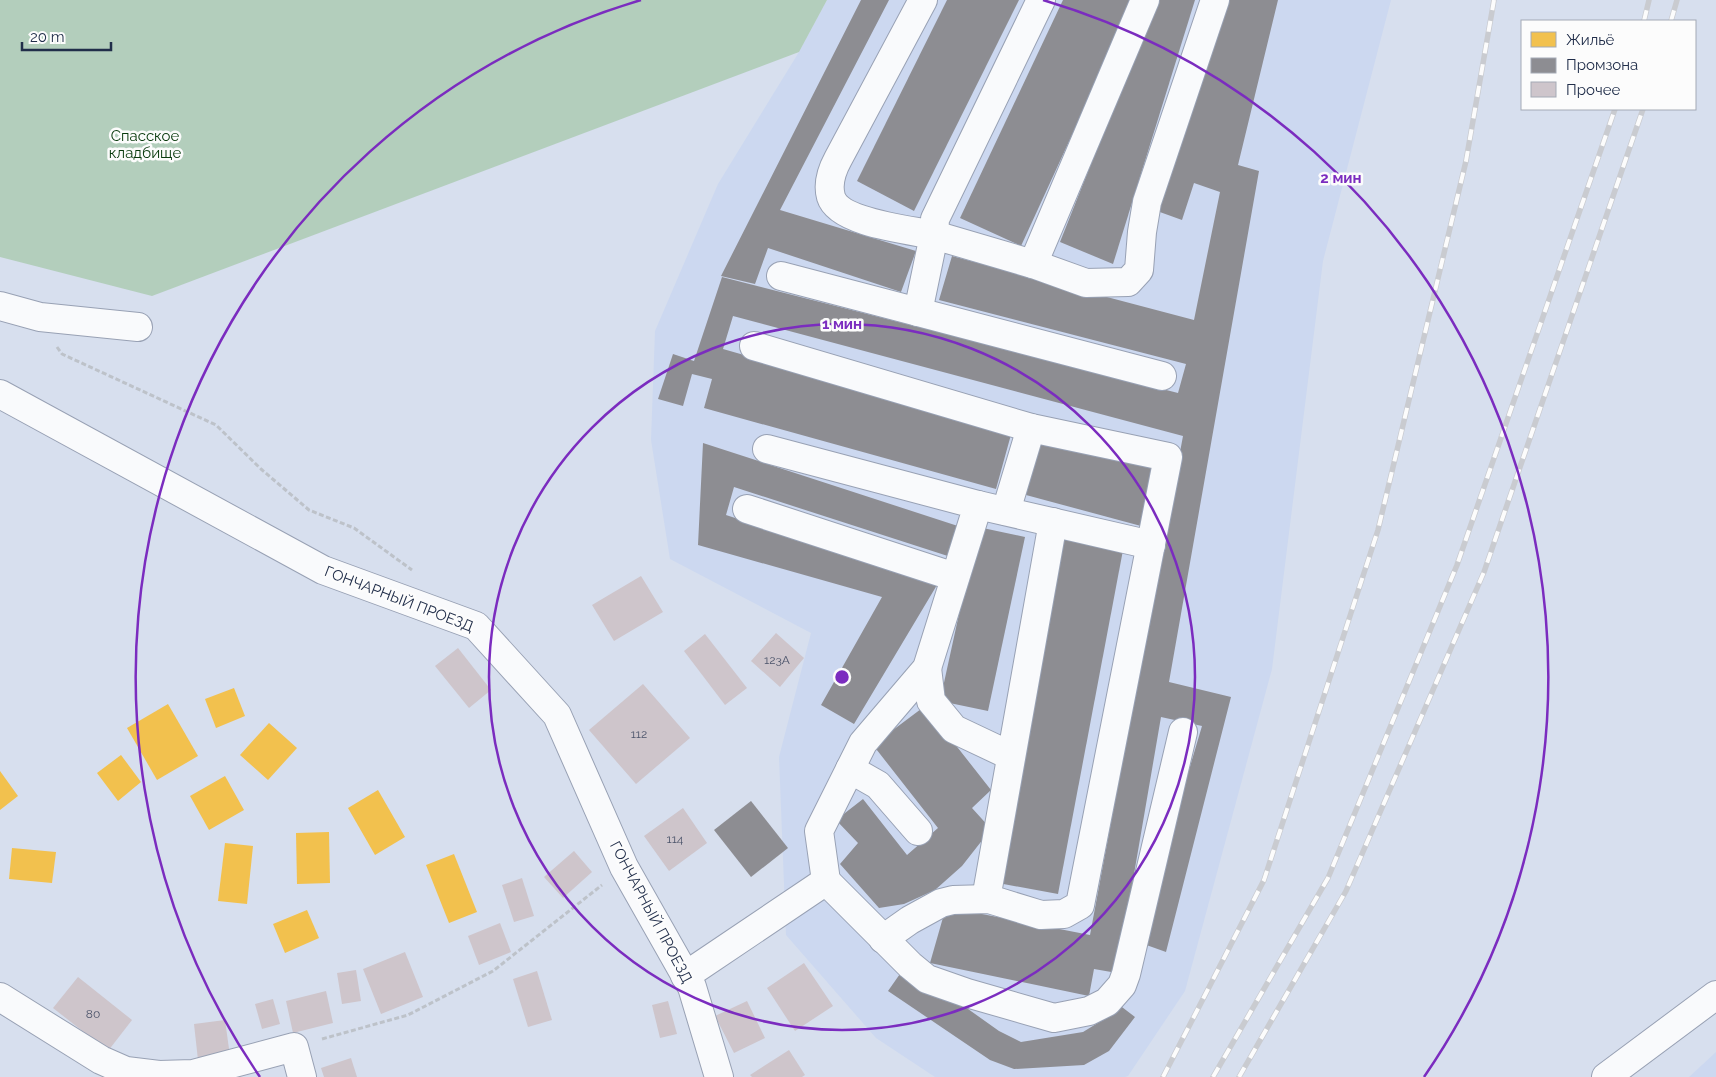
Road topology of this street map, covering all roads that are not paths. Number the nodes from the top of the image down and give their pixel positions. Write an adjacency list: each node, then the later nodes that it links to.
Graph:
1 (923, 0): 5 (street)
2 (1042, 0): 5 (street)
3 (1145, 0): 6 (street)
4 (1215, 0): 6 (street)
5 (934, 235): 6 (street); 9 (street)
6 (1032, 264)
7 (781, 276): 9 (street)
8 (0, 306): 10 (street)
9 (918, 312): 12 (street)
10 (138, 327)
11 (754, 346): 14 (street)
12 (1162, 376)
13 (0, 394): 30 (street, ГОНЧАРНЫЙ ПРОЕЗД)
14 (1031, 428): 18 (street); 20 (street)
15 (767, 449): 16 (street)
16 (978, 505): 18 (street); 21 (street)
17 (747, 509): 21 (street)
18 (1006, 511): 19 (street)
19 (1053, 522): 20 (street); 24 (street)
20 (1151, 545): 28 (street)
21 (955, 577): 22 (street)
22 (927, 668): 24 (street); 25 (street)
23 (1183, 732): 29 (street)
24 (1011, 756): 28 (street)
25 (850, 769): 26 (street); 27 (street)
26 (918, 830)
27 (826, 882): 29 (street); 30 (street)
28 (986, 899): 29 (street)
29 (883, 939)
30 (685, 976): 34 (street, ГОНЧАРНЫЙ ПРОЕЗД)
31 (1716, 995): 35 (street)
32 (0, 998): 33 (street)
33 (302, 1077)
34 (719, 1077)
35 (1606, 1077)

